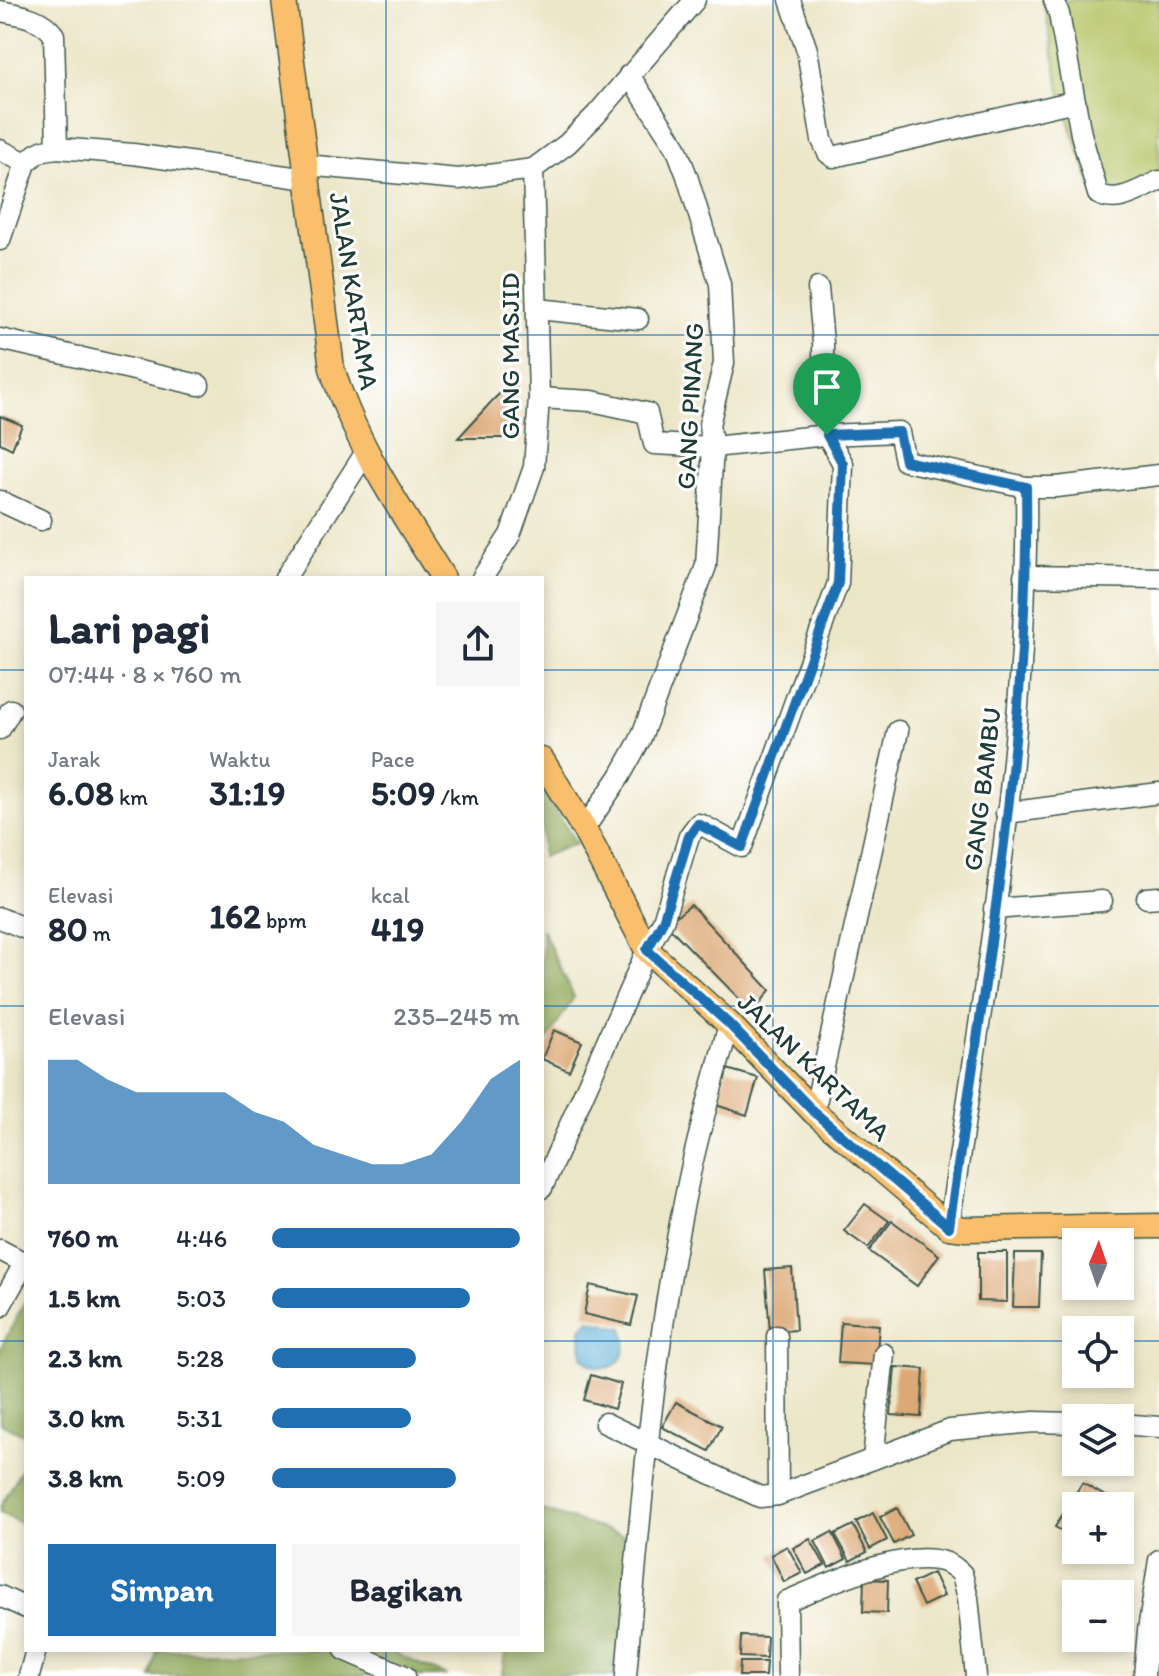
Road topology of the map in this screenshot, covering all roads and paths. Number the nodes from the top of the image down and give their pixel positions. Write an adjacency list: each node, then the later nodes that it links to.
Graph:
1 (284, 0): 12 (main road, JALAN KARTAMA)
2 (695, 0): 6 (street)
3 (790, 0): 7 (street)
4 (1054, 0): 7 (street)
5 (0, 11): 8 (street)
6 (629, 75): 11 (street); 22 (street, GANG PINANG)
7 (1075, 101): 13 (street)
8 (57, 148): 10 (street); 12 (street)
9 (0, 150): 10 (street)
10 (26, 163): 14 (street)
11 (533, 169): 12 (street); 16 (street, GANG MASJID)
12 (306, 172): 23 (main road, JALAN KARTAMA)
13 (1159, 181)
14 (0, 237)
15 (818, 288): 21 (street)
16 (537, 309): 17 (street); 20 (street, GANG MASJID)
17 (638, 319)
18 (0, 339): 19 (street)
19 (199, 385)
20 (539, 398): 22 (street); 30 (street, GANG MASJID)
21 (827, 435): 22 (street); 25 (street); 44 (street)
22 (713, 447): 39 (street, GANG PINANG)
23 (366, 452): 28 (street); 29 (main road, JALAN KARTAMA)
24 (1159, 475): 25 (street)
25 (1026, 487): 31 (street, GANG BAMBU)
26 (0, 501): 27 (street)
27 (41, 520)
28 (286, 576)
29 (442, 576)
30 (483, 576)
31 (1024, 576): 32 (street); 38 (street, GANG BAMBU)
32 (1159, 578)
33 (11, 710): 34 (street)
34 (0, 729)
35 (898, 731): 46 (street)
36 (544, 763): 39 (main road, JALAN KARTAMA)
37 (1159, 793): 38 (street)
38 (1006, 813): 41 (street, GANG BAMBU)
39 (584, 829): 44 (main road, JALAN KARTAMA)
40 (1102, 901): 41 (street)
41 (994, 909): 49 (street, GANG BAMBU)
42 (0, 918): 43 (street)
43 (24, 928)
44 (647, 950): 45 (main road, JALAN KARTAMA); 47 (street)
45 (729, 1024): 46 (main road, JALAN KARTAMA); 60 (street)
46 (814, 1112): 49 (main road, JALAN KARTAMA)
47 (544, 1183)
48 (1159, 1226): 49 (main road)
49 (949, 1227)
50 (0, 1250): 51 (street)
51 (24, 1262)
52 (24, 1264): 53 (street)
53 (0, 1307)
54 (777, 1336): 62 (street)
55 (884, 1354): 61 (street)
56 (605, 1423): 60 (street)
57 (1062, 1423): 61 (street)
58 (1134, 1425): 59 (street)
59 (1159, 1427)
60 (646, 1442): 62 (street); 71 (street)
61 (873, 1459): 62 (street)
62 (778, 1495)
63 (1159, 1560): 64 (street)
64 (1157, 1581): 74 (street)
65 (0, 1596): 66 (street)
66 (24, 1607)
67 (35, 1652): 69 (street)
68 (350, 1652): 70 (street)
69 (29, 1676)
70 (405, 1676)
71 (626, 1676)
72 (788, 1676): 73 (street)
73 (976, 1676)
74 (1144, 1676)

